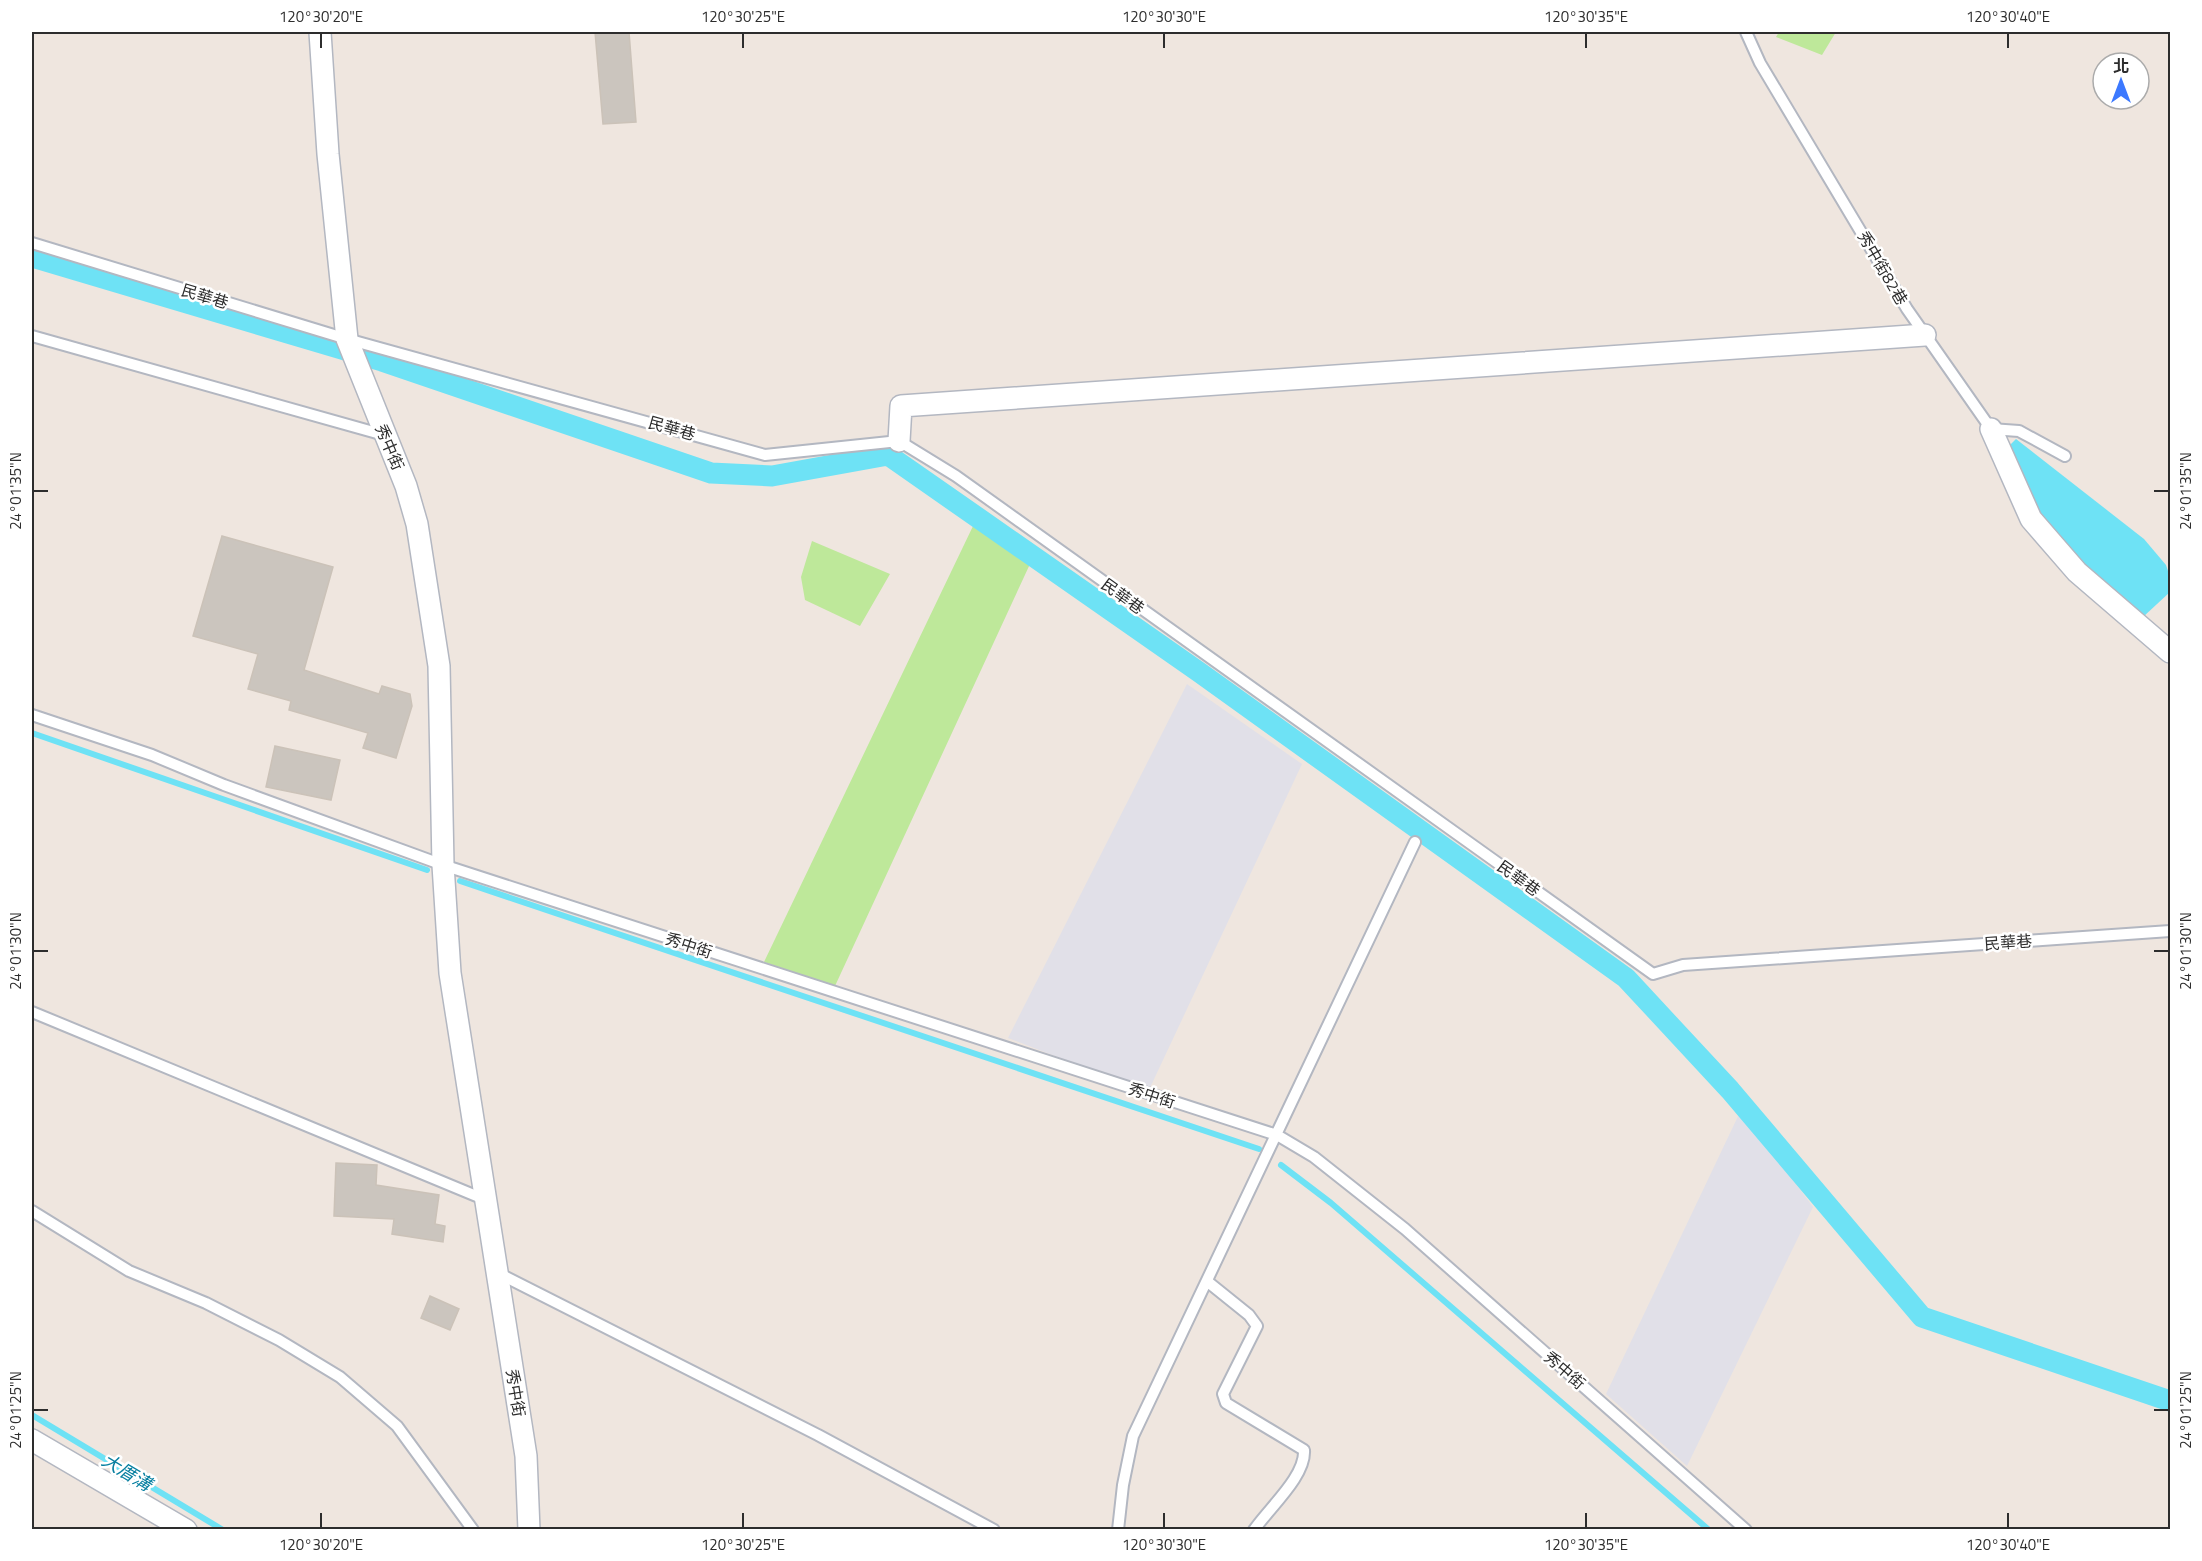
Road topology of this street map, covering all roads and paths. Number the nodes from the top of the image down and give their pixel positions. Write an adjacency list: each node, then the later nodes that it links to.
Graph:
1 (320, 32): 6 (street, 秀中街)
2 (1746, 32): 4 (lane, 秀中街82巷)
3 (32, 243): 6 (lane, 民華巷)
4 (1925, 335): 7 (lane, 秀中街82巷); 9 (street)
5 (32, 336): 8 (lane)
6 (347, 339): 8 (street, 秀中街); 9 (lane, 民華巷)
7 (1991, 429): 10 (lane); 11 (street)
8 (385, 436): 14 (street, 秀中街)
9 (899, 441): 15 (lane, 民華巷)
10 (2065, 456)
11 (2170, 652)
12 (32, 715): 14 (lane, 秀中街)
13 (1415, 842): 17 (lane)
14 (443, 865): 17 (lane, 秀中街); 18 (street, 秀中街)
15 (2170, 931)
16 (32, 1012): 18 (lane)
17 (1276, 1135): 21 (lane); 29 (lane, 秀中街)
18 (486, 1200): 20 (street, 秀中街)
19 (32, 1211): 24 (lane)
20 (498, 1278): 25 (street, 秀中街); 26 (lane)
21 (1208, 1282): 27 (lane); 28 (lane)
22 (32, 1440): 23 (street)
23 (186, 1530)
24 (473, 1530)
25 (529, 1530)
26 (994, 1530)
27 (1118, 1530)
28 (1254, 1530)
29 (1746, 1530)

